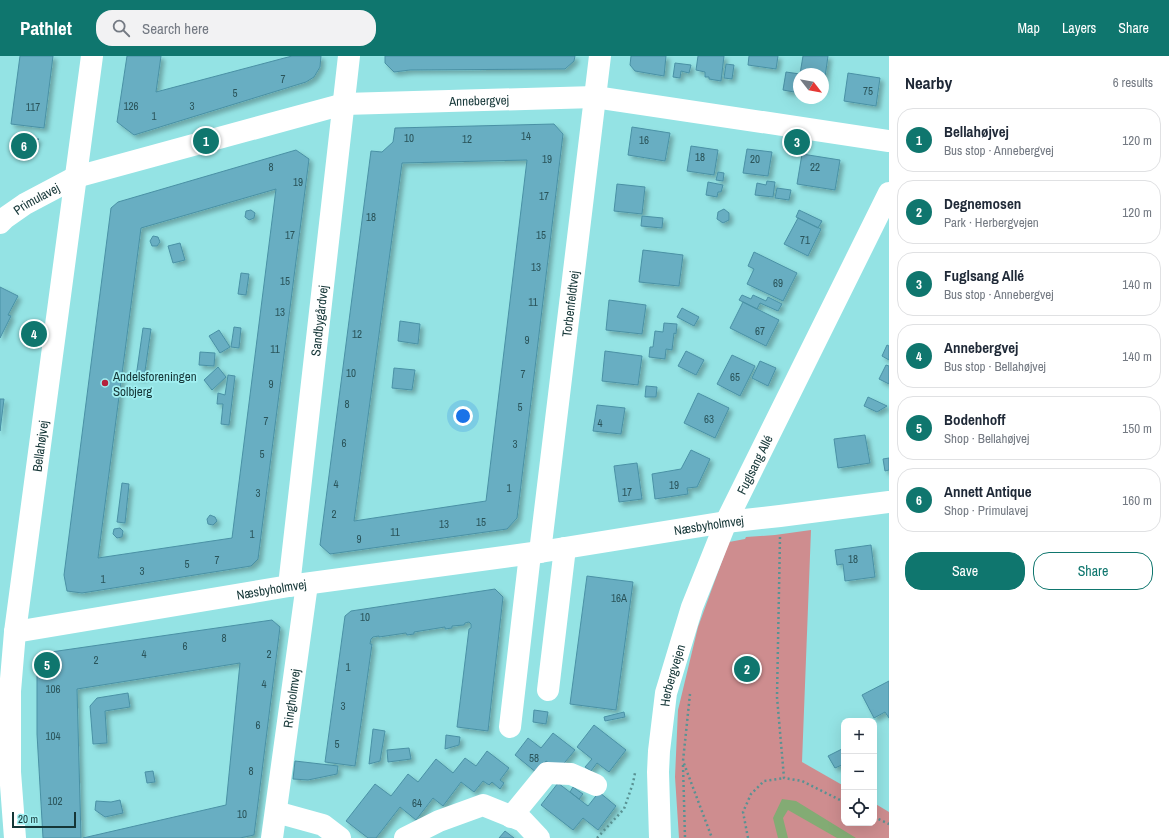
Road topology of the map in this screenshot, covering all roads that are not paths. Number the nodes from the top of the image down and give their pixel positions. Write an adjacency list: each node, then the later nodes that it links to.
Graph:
1 (92, 56): 7 (street, Bellahøjvej)
2 (349, 56): 5 (street, Sandbygårdvej)
3 (600, 56): 4 (street, Torbenfeldtvej)
4 (595, 97): 5 (street, Annebergvej); 6 (street, Annebergvej); 13 (street, Torbenfeldtvej)
5 (344, 104): 7 (street, Annebergvej); 14 (street, Sandbygårdvej)
6 (889, 141)
7 (76, 177): 9 (street, Primulavej); 15 (street, Bellahøjvej)
8 (889, 193): 11 (street, Fuglsang Allé)
9 (0, 223)
10 (889, 502): 11 (street, Næsbyholmvej)
11 (726, 522): 12 (street, Næsbyholmvej); 26 (street, Herbergvejen)
12 (566, 548): 13 (street, Næsbyholmvej); 16 (street)
13 (535, 553): 14 (street, Næsbyholmvej); 17 (street)
14 (298, 585): 15 (street, Næsbyholmvej); 19 (street, Ringholmvej)
15 (15, 632): 21 (street, Bellahøjvej)
16 (548, 690)
17 (510, 727)
18 (596, 785): 20 (street)
19 (276, 812): 22 (street, Ringholmvej); 23 (street)
20 (510, 817): 24 (street); 25 (street)
21 (15, 838)
22 (272, 838)
23 (340, 838)
24 (405, 838)
25 (539, 838)
26 (660, 838)

